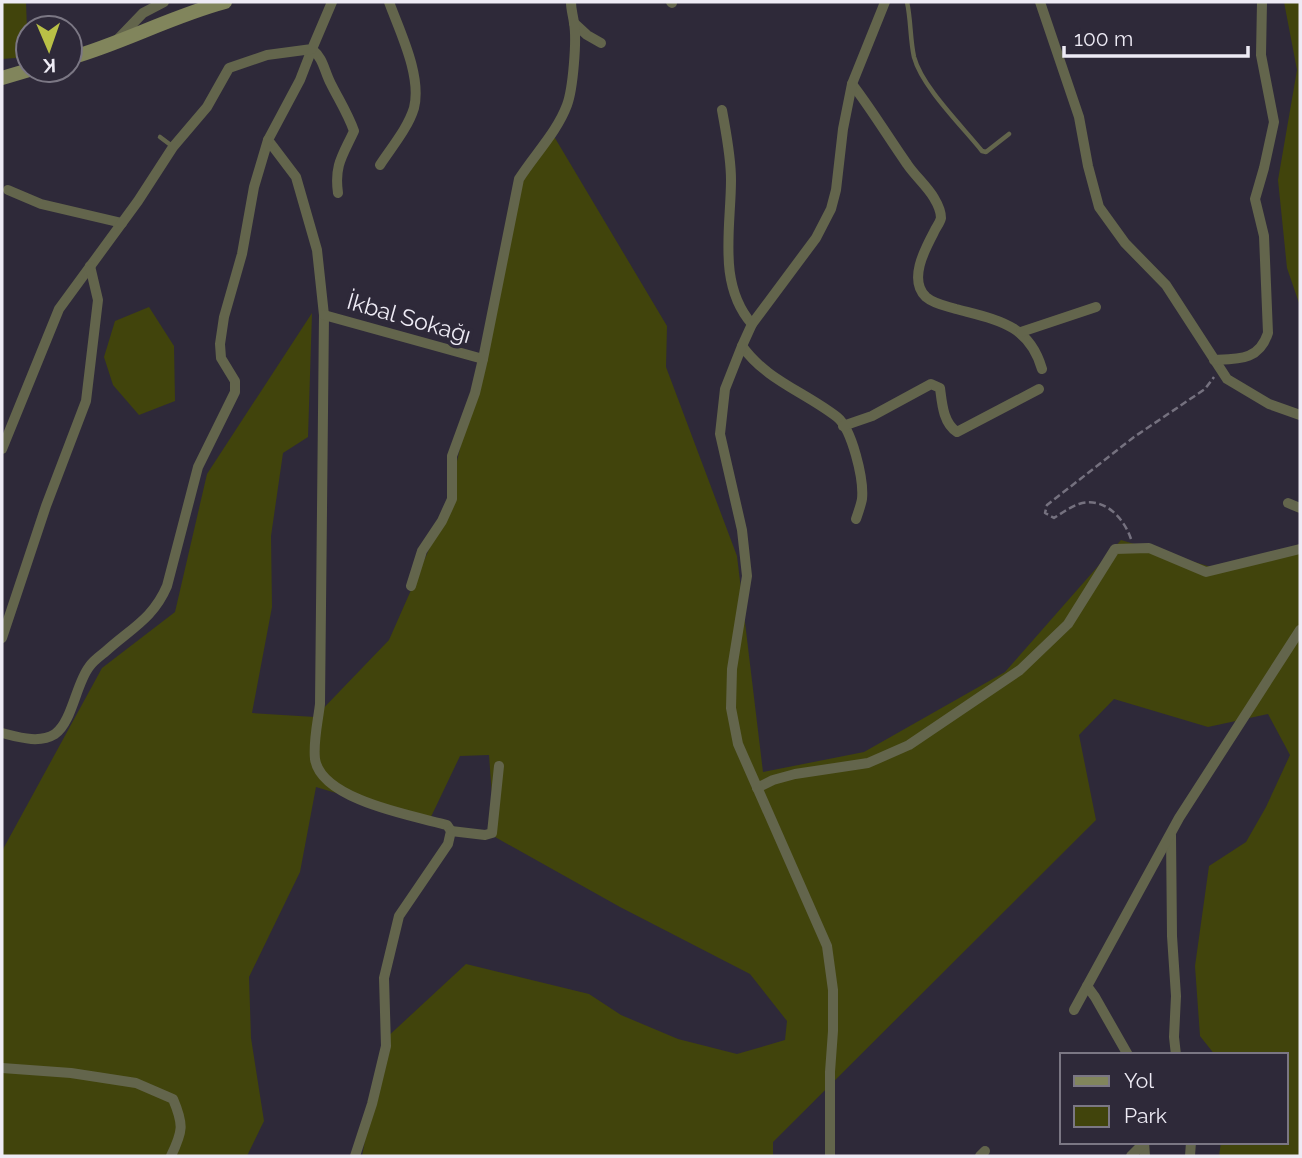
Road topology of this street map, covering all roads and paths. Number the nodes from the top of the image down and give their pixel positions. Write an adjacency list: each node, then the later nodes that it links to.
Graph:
1 (164, 2): 12 (street)
2 (225, 2): 12 (main road)
3 (332, 2): 13 (street)
4 (389, 2): 21 (street)
5 (571, 2): 10 (street)
6 (885, 2): 15 (street)
7 (907, 2): 17 (lane)
8 (1040, 2): 32 (street)
9 (1262, 2): 32 (street)
10 (574, 23): 11 (street); 31 (street)
11 (601, 43)
12 (113, 44): 14 (main road)
13 (312, 50): 19 (street); 20 (street); 23 (street)
14 (84, 53)
15 (852, 84): 28 (street); 29 (street)
16 (722, 110): 28 (street)
17 (1009, 134)
18 (160, 136): 20 (lane)
19 (268, 140): 27 (street); 46 (street)
20 (173, 147): 24 (street)
21 (380, 165)
22 (8, 190): 24 (street)
23 (338, 193)
24 (122, 223): 25 (street)
25 (90, 267): 37 (street); 45 (street)
26 (1096, 307): 29 (street)
27 (324, 315): 31 (street, İkbal Sokağı); 49 (street)
28 (752, 324): 30 (street)
29 (1021, 332): 33 (street)
30 (742, 346): 36 (street); 48 (street)
31 (483, 359): 43 (street)
32 (1217, 364): 35 (street); 41 (path)
33 (1042, 369)
34 (1039, 389): 36 (street)
35 (1300, 415)
36 (844, 426): 40 (street)
37 (2, 449)
38 (1288, 503): 39 (street)
39 (1300, 509)
40 (856, 519)
41 (1131, 540)
42 (1300, 549): 48 (street)
43 (411, 586)
44 (1300, 630): 50 (street)
45 (2, 638)
46 (2, 733)
47 (499, 766): 49 (street)
48 (757, 788): 58 (street)
49 (451, 831): 57 (street)
50 (1171, 832): 51 (street); 54 (street)
51 (1087, 986): 52 (street); 53 (street)
52 (1074, 1010)
53 (1127, 1053)
54 (1176, 1053)
55 (2, 1068): 56 (street)
56 (171, 1156)
57 (355, 1156)
58 (830, 1156)

